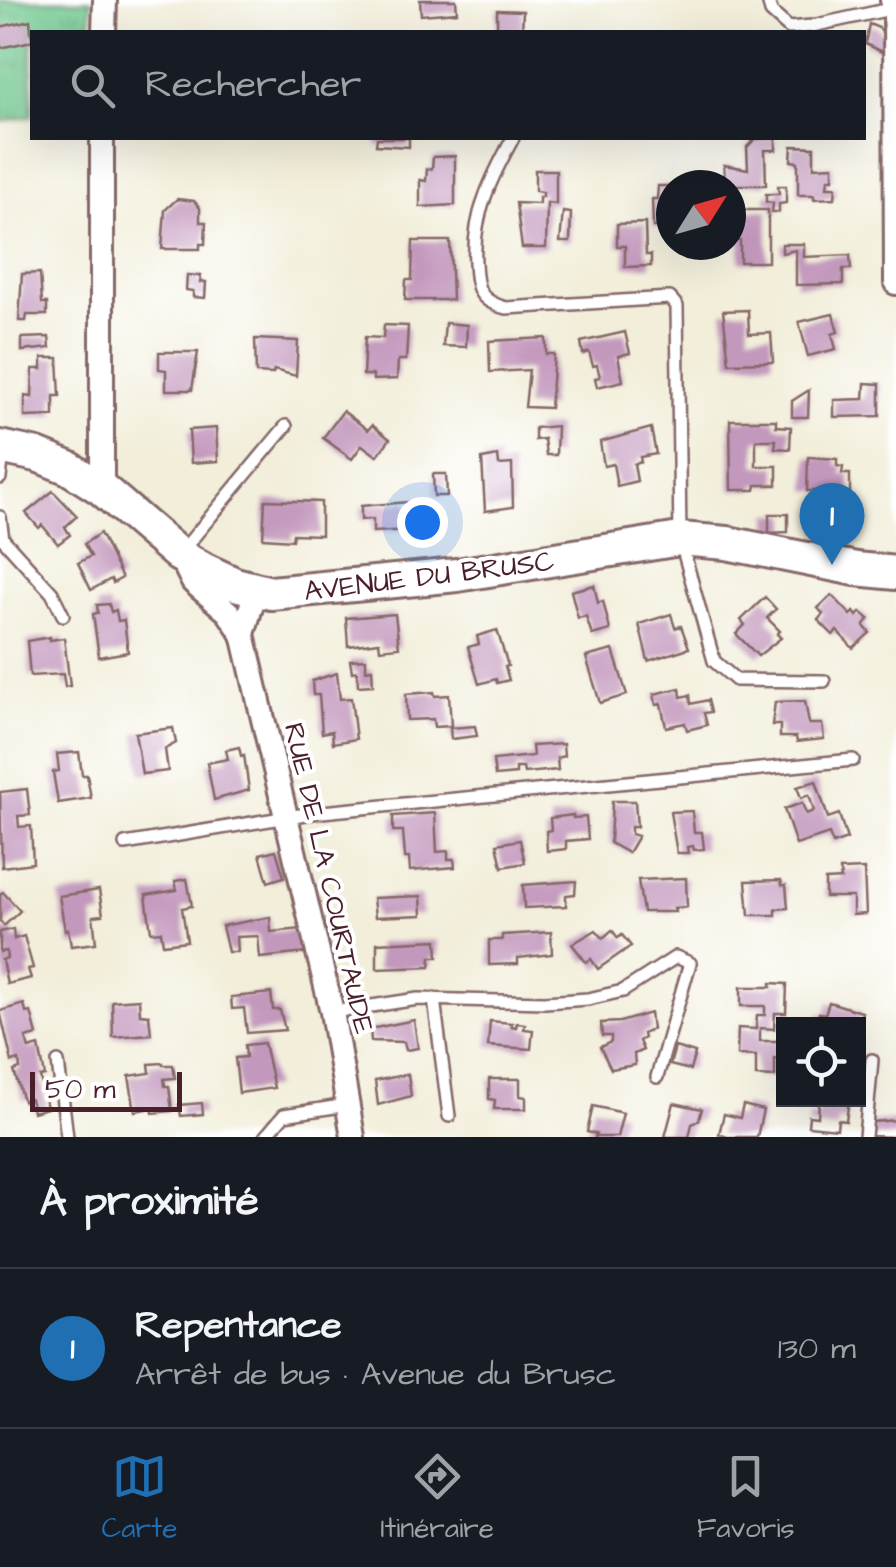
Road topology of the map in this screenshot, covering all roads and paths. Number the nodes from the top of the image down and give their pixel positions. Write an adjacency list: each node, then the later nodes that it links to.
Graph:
1 (104, 0): 5 (street)
2 (768, 0): 4 (lane)
3 (892, 0): 4 (street)
4 (895, 8): 8 (street)
5 (104, 30)
6 (102, 140): 11 (street)
7 (512, 140): 13 (lane)
8 (896, 283)
9 (286, 426): 14 (lane)
10 (1, 458): 11 (street, AVENUE DU BRUSC)
11 (102, 489): 14 (street, AVENUE DU BRUSC)
12 (0, 518): 18 (lane)
13 (680, 539): 15 (street, AVENUE DU BRUSC); 16 (street, AVENUE DU BRUSC); 20 (lane)
14 (180, 554): 16 (street, AVENUE DU BRUSC); 17 (street, RUE DE LA COURTAUDE)
15 (896, 573)
16 (256, 590): 17 (street); 19 (street, RUE DE LA COURTAUDE)
17 (228, 612): 19 (street, RUE DE LA COURTAUDE)
18 (63, 615)
19 (243, 634): 22 (street, RUE DE LA COURTAUDE)
20 (824, 681)
21 (853, 760): 22 (lane)
22 (287, 818): 23 (lane); 25 (street, RUE DE LA COURTAUDE)
23 (126, 844)
24 (434, 999): 25 (lane); 28 (lane); 30 (lane)
25 (332, 1012): 29 (street, RUE DE LA COURTAUDE)
26 (872, 1060): 34 (lane)
27 (58, 1062): 31 (lane)
28 (657, 1077)
29 (348, 1105): 32 (lane); 33 (street, RUE DE LA COURTAUDE)
30 (449, 1116)
31 (67, 1137)
32 (265, 1137)
33 (353, 1137)
34 (864, 1137)

